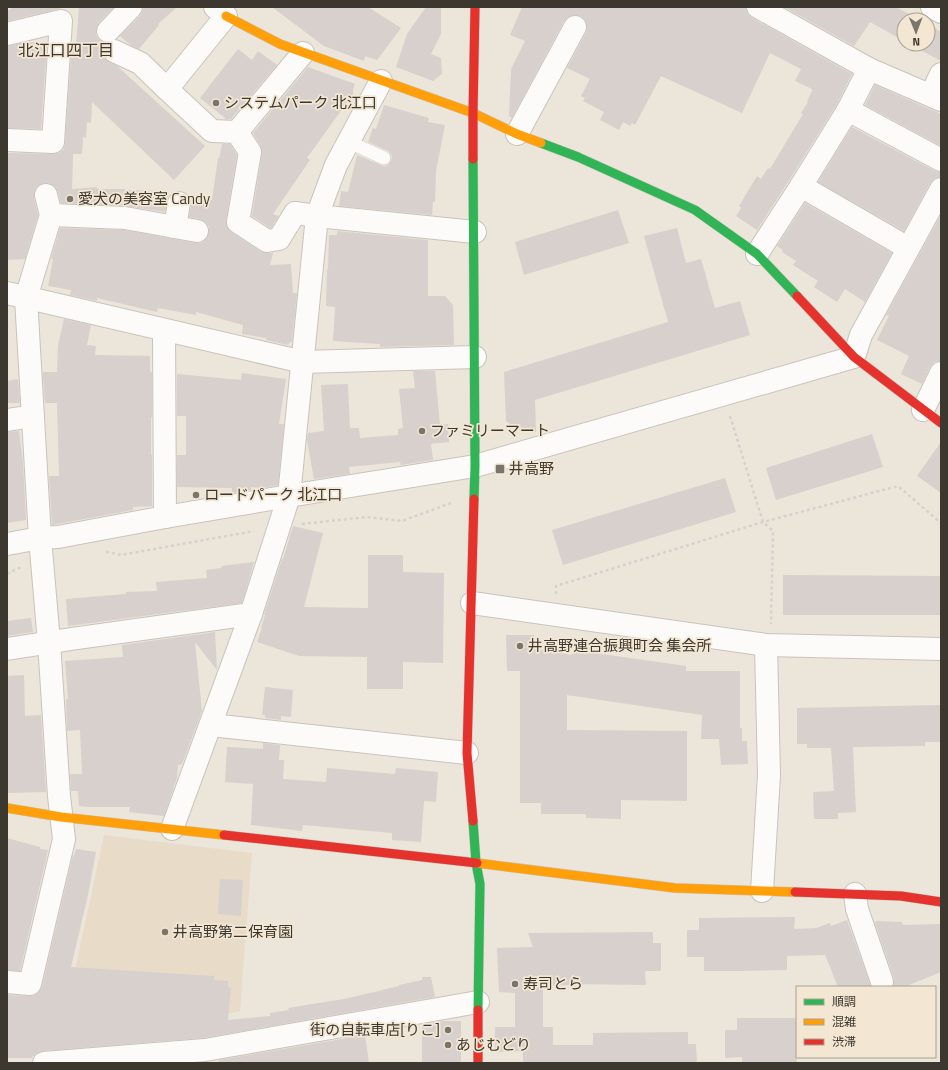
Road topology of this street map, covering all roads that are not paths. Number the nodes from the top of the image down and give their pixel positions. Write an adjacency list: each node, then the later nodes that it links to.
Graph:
1 (131, 7): 13 (street)
2 (475, 7): 16 (street)
3 (758, 7): 10 (street)
4 (932, 7): 6 (street)
5 (220, 11): 9 (street); 13 (street)
6 (941, 12)
7 (575, 27): 18 (street)
8 (7, 34): 19 (street)
9 (303, 53): 12 (street); 17 (street)
10 (869, 69): 14 (street); 15 (street)
11 (941, 74): 14 (street)
12 (381, 81): 16 (street); 20 (street)
13 (167, 89): 17 (street)
14 (936, 97)
15 (848, 110): 22 (street); 23 (street)
16 (474, 113): 18 (street); 29 (street)
17 (237, 132): 26 (street)
18 (517, 134): 31 (street)
19 (7, 140)
20 (348, 142): 21 (lane); 26 (street)
21 (384, 158)
22 (941, 160)
23 (801, 186): 30 (street); 31 (street)
24 (941, 189): 30 (street)
25 (179, 203): 27 (street)
26 (316, 216): 29 (street); 36 (street)
27 (175, 227): 28 (street); 32 (street)
28 (197, 231)
29 (475, 232): 34 (street)
30 (908, 248): 35 (street)
31 (757, 254): 35 (street)
32 (16, 295): 33 (street); 39 (street)
33 (164, 330): 36 (street); 44 (street)
34 (475, 357): 36 (street); 42 (street)
35 (854, 358): 38 (street); 42 (street)
36 (303, 362): 43 (street)
37 (941, 374): 38 (street)
38 (923, 410): 41 (street)
39 (33, 416): 40 (street); 45 (street)
40 (7, 420)
41 (941, 423)
42 (475, 466): 43 (street); 47 (street)
43 (289, 496): 44 (street); 48 (street)
44 (165, 517): 45 (street)
45 (40, 538): 46 (street); 50 (street)
46 (7, 544)
47 (472, 603): 49 (street); 54 (street)
48 (251, 614): 50 (street); 53 (street)
49 (768, 638): 52 (street); 59 (street)
50 (49, 642): 51 (street); 56 (street)
51 (7, 649)
52 (941, 649)
53 (211, 725): 54 (street); 57 (street)
54 (467, 753): 58 (street)
55 (7, 808): 56 (street)
56 (61, 817): 57 (street); 62 (street)
57 (172, 829): 58 (street)
58 (476, 863): 59 (street); 64 (street)
59 (762, 891): 60 (street)
60 (855, 894): 61 (street); 63 (street)
61 (941, 902)
62 (7, 982)
63 (882, 982)
64 (478, 1002): 65 (street); 67 (street)
65 (205, 1056): 66 (street)
66 (44, 1063)
67 (478, 1063)

